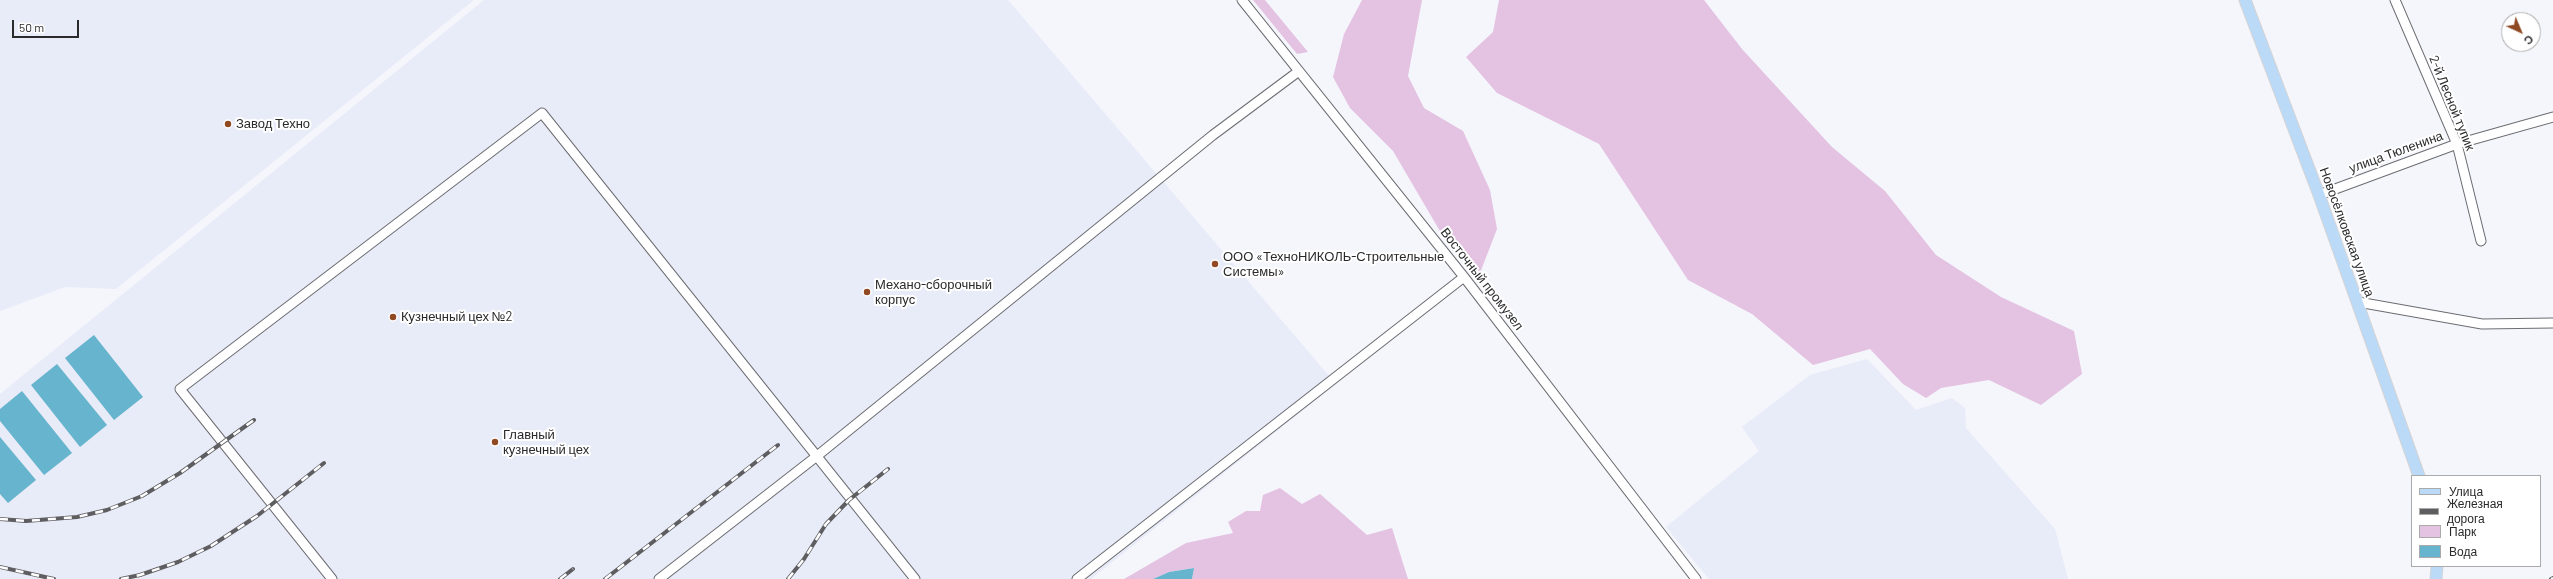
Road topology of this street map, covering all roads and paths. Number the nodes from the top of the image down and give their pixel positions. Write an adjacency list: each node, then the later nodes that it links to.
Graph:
1 (1242, 0): 4 (street, Восточный промузел)
2 (2245, 0): 7 (main road, Новосёлковская улица)
3 (2395, 0): 6 (street, 2-й Лесной тупик)
4 (1299, 71): 9 (street, Восточный промузел); 12 (street)
5 (2553, 117): 6 (street, улица Тюленина)
6 (2457, 144): 7 (street, улица Тюленина); 8 (street, 2-й Лесной тупик)
7 (2319, 195): 10 (main road, Новосёлковская улица)
8 (2481, 242)
9 (1464, 277): 18 (street); 19 (street, Восточный промузел)
10 (2358, 302): 11 (street); 13 (main road, Новосёлковская улица)
11 (2553, 323)
12 (817, 456): 15 (street); 16 (street); 17 (street)
13 (2419, 475)
14 (2437, 567): 20 (main road)
15 (332, 579)
16 (659, 579)
17 (915, 579)
18 (1076, 579)
19 (1696, 579)
20 (2436, 579)

